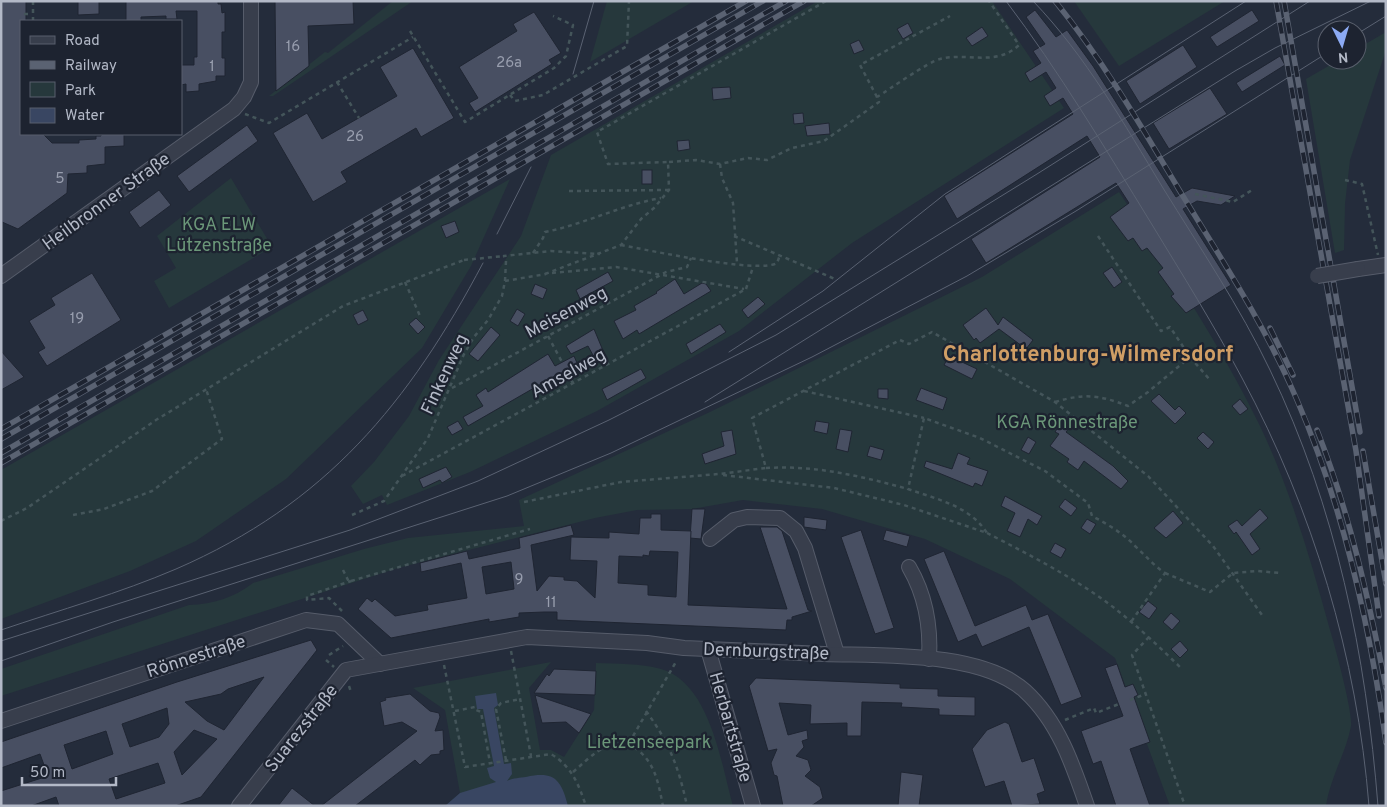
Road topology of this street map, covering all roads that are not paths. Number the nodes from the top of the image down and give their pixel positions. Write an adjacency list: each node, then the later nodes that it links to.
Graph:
1 (250, 1): 3 (street, Heilbronner Straße)
2 (1382, 261): 4 (street, bridge)
3 (1, 276)
4 (1317, 276)
5 (710, 539): 8 (street)
6 (909, 567): 9 (street)
7 (708, 649): 8 (street, Dernburgstraße); 10 (street, Dernburgstraße); 13 (street, Herbartstraße)
8 (838, 654): 9 (street, Dernburgstraße)
9 (929, 659): 14 (street, Dernburgstraße)
10 (376, 664): 11 (street, Rönnestraße); 12 (street, Suarezstraße)
11 (1, 721)
12 (239, 806)
13 (753, 806)
14 (1087, 806)

